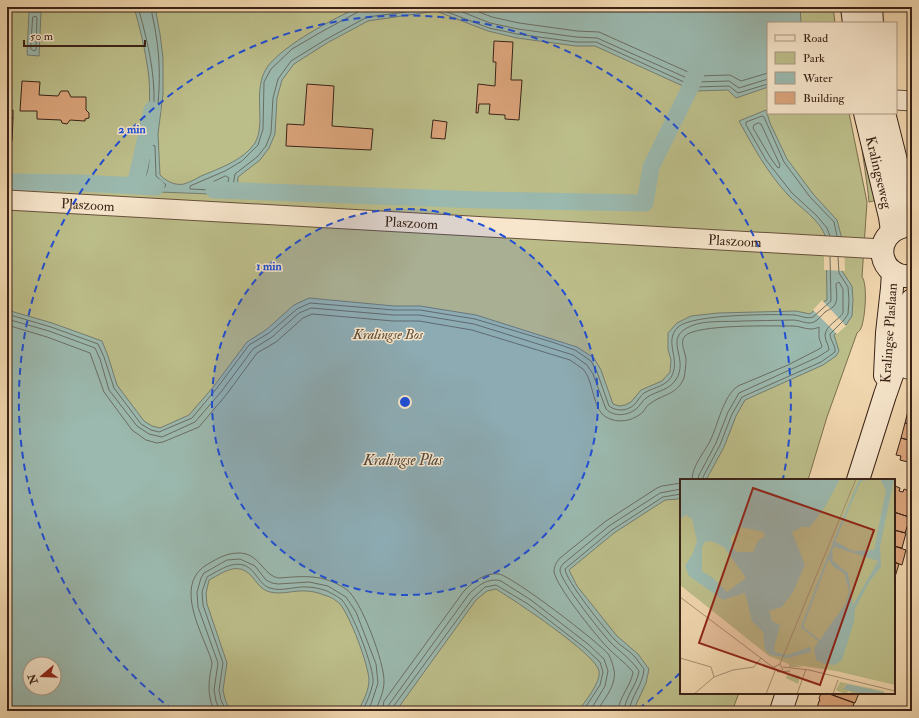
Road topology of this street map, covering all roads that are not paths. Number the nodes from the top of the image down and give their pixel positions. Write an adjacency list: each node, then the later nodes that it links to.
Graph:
1 (852, 7): 3 (main road)
2 (871, 7): 4 (main road)
3 (854, 22)
4 (872, 22)
5 (897, 100): 6 (street)
6 (912, 101)
7 (865, 114): 10 (main road, Kralingseweg)
8 (884, 114): 10 (main road, Kralingseweg)
9 (7, 200): 10 (street, Plaszoom)
10 (899, 233): 11 (main road)
11 (902, 274): 13 (main road, Kralingse Plaslaan)
12 (912, 300): 13 (main road, Kralingse Plaslaan)
13 (898, 366): 14 (main road, Kralingse Plaslaan)
14 (858, 479)
15 (787, 694): 16 (main road)
16 (781, 711)

